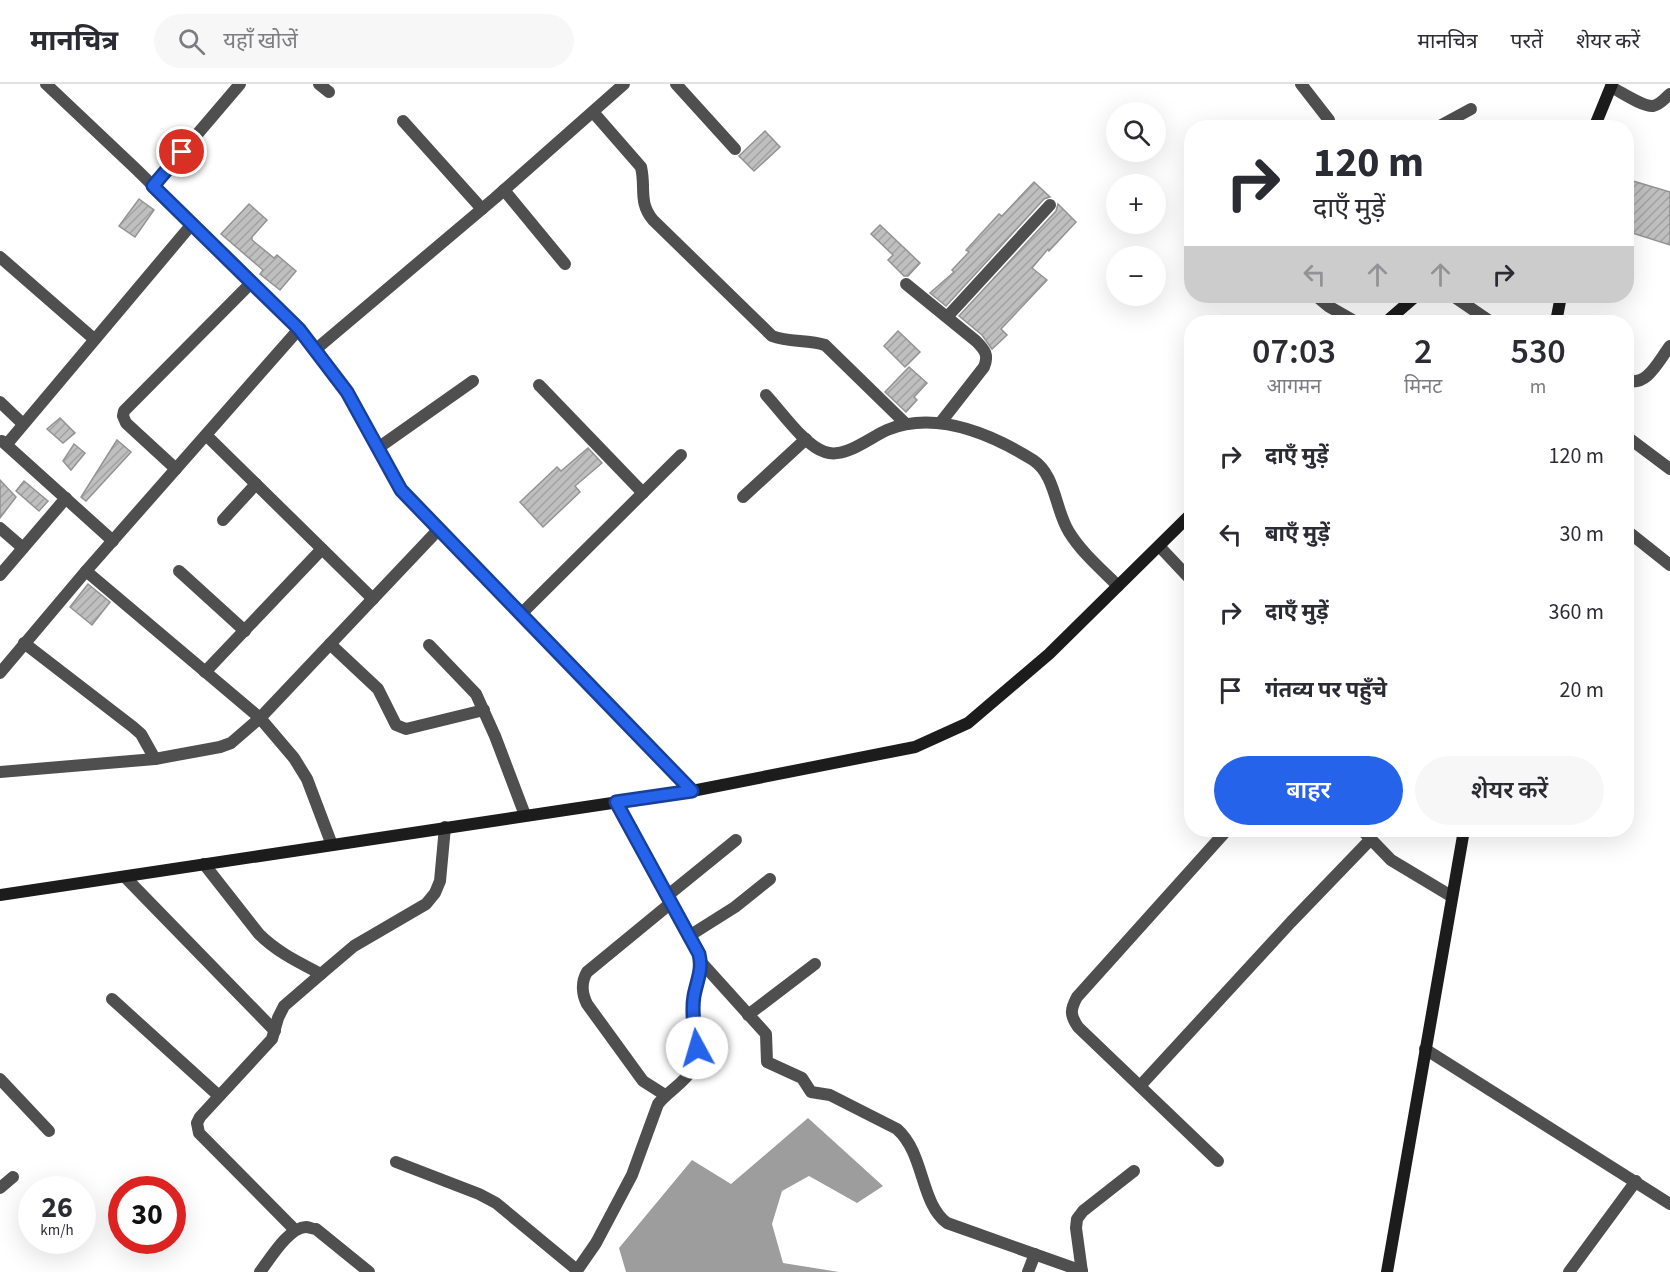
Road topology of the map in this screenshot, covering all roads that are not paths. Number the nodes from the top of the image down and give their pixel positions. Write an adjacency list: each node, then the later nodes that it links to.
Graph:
1 (46, 84): 15 (street)
2 (240, 84): 15 (street)
3 (624, 84): 9 (street)
4 (676, 84): 14 (street)
5 (1302, 84): 10 (street)
6 (1612, 86): 7 (street); 12 (street)
7 (1670, 94)
8 (1471, 109): 11 (street)
9 (593, 112): 16 (street); 42 (street)
10 (1329, 120)
11 (1451, 120)
12 (1597, 120)
13 (403, 121): 18 (street)
14 (735, 149)
15 (153, 186): 19 (street)
16 (504, 190): 18 (street); 21 (street)
17 (1050, 205): 30 (street)
18 (482, 209): 34 (street)
19 (192, 224): 22 (street); 32 (street)
20 (0, 257): 32 (street)
21 (565, 264)
22 (251, 283): 31 (street); 49 (street)
23 (906, 284): 30 (street)
24 (1324, 303): 27 (street)
25 (1408, 303): 28 (street)
26 (1463, 303): 29 (street)
27 (1344, 315)
28 (1394, 315)
29 (1481, 315)
30 (947, 317): 40 (street)
31 (299, 329): 34 (street); 43 (street)
32 (94, 339): 41 (street)
33 (1670, 346): 36 (street)
34 (315, 350): 47 (street)
35 (473, 381): 47 (street)
36 (1634, 382)
37 (539, 385): 52 (street)
38 (766, 395): 44 (street)
39 (0, 402): 41 (street)
40 (941, 422): 42 (street); 69 (street)
41 (23, 424): 45 (street)
42 (906, 424): 44 (street)
43 (206, 435): 49 (street); 51 (street)
44 (806, 439): 53 (street)
45 (3, 442): 54 (street)
46 (1634, 442): 50 (street)
47 (378, 448): 58 (street)
48 (681, 455): 52 (street)
49 (176, 469): 60 (street)
50 (1670, 469)
51 (256, 484): 55 (street); 63 (street)
52 (643, 493): 71 (street)
53 (743, 497)
54 (66, 498): 60 (street); 62 (street)
55 (223, 520)
56 (1184, 521): 61 (street)
57 (0, 528): 62 (street)
58 (439, 529): 70 (street); 71 (street)
59 (1634, 536): 64 (street)
60 (113, 540): 65 (street)
61 (1159, 546): 67 (street); 69 (street)
62 (23, 548): 68 (street)
63 (322, 549): 70 (street); 72 (street)
64 (1670, 565)
65 (86, 571): 73 (street); 76 (street)
66 (179, 572): 72 (street)
67 (1184, 573)
68 (0, 575)
69 (1118, 586): 82 (street)
70 (373, 599): 74 (street)
71 (521, 614): 82 (street)
72 (245, 631): 76 (street)
73 (24, 643): 77 (street); 80 (street)
74 (330, 644): 78 (street); 79 (street)
75 (429, 645): 78 (street)
76 (205, 672): 79 (street)
77 (0, 673)
78 (484, 710): 84 (street)
79 (260, 718): 80 (street); 91 (street)
80 (155, 759): 81 (street)
81 (0, 772)
82 (692, 791): 83 (street)
83 (616, 802): 84 (street); 97 (street)
84 (525, 815): 85 (street)
85 (445, 827): 91 (street); 101 (street)
86 (1221, 837): 107 (street)
87 (1368, 837): 90 (street)
88 (1463, 837): 96 (street)
89 (736, 840): 97 (street)
90 (1370, 840): 96 (street); 107 (street)
91 (332, 844): 92 (street)
92 (204, 864): 93 (street); 101 (street)
93 (125, 877): 95 (street); 104 (street)
94 (770, 879): 98 (street)
95 (0, 895)
96 (1451, 896): 105 (street)
97 (669, 900): 98 (street); 108 (street)
98 (689, 936): 99 (street)
99 (701, 962): 103 (street); 108 (street)
100 (815, 964): 103 (street)
101 (321, 974): 104 (street)
102 (112, 999): 109 (street)
103 (748, 1015): 119 (street)
104 (275, 1031): 109 (street)
105 (1425, 1049): 115 (street); 125 (street)
106 (0, 1079): 110 (street)
107 (1140, 1086): 111 (street)
108 (665, 1095): 120 (street)
109 (219, 1096): 118 (street)
110 (49, 1131)
111 (1218, 1161)
112 (396, 1162): 120 (street)
113 (1134, 1171): 121 (street)
114 (13, 1177): 116 (street)
115 (1636, 1181): 117 (street); 126 (street)
116 (0, 1188)
117 (1670, 1204)
118 (295, 1230): 122 (street); 123 (street)
119 (1035, 1254): 121 (street); 124 (street)
120 (576, 1271)
121 (1082, 1271)
122 (260, 1272)
123 (369, 1272)
124 (1028, 1272)
125 (1387, 1272)
126 (1569, 1272)

